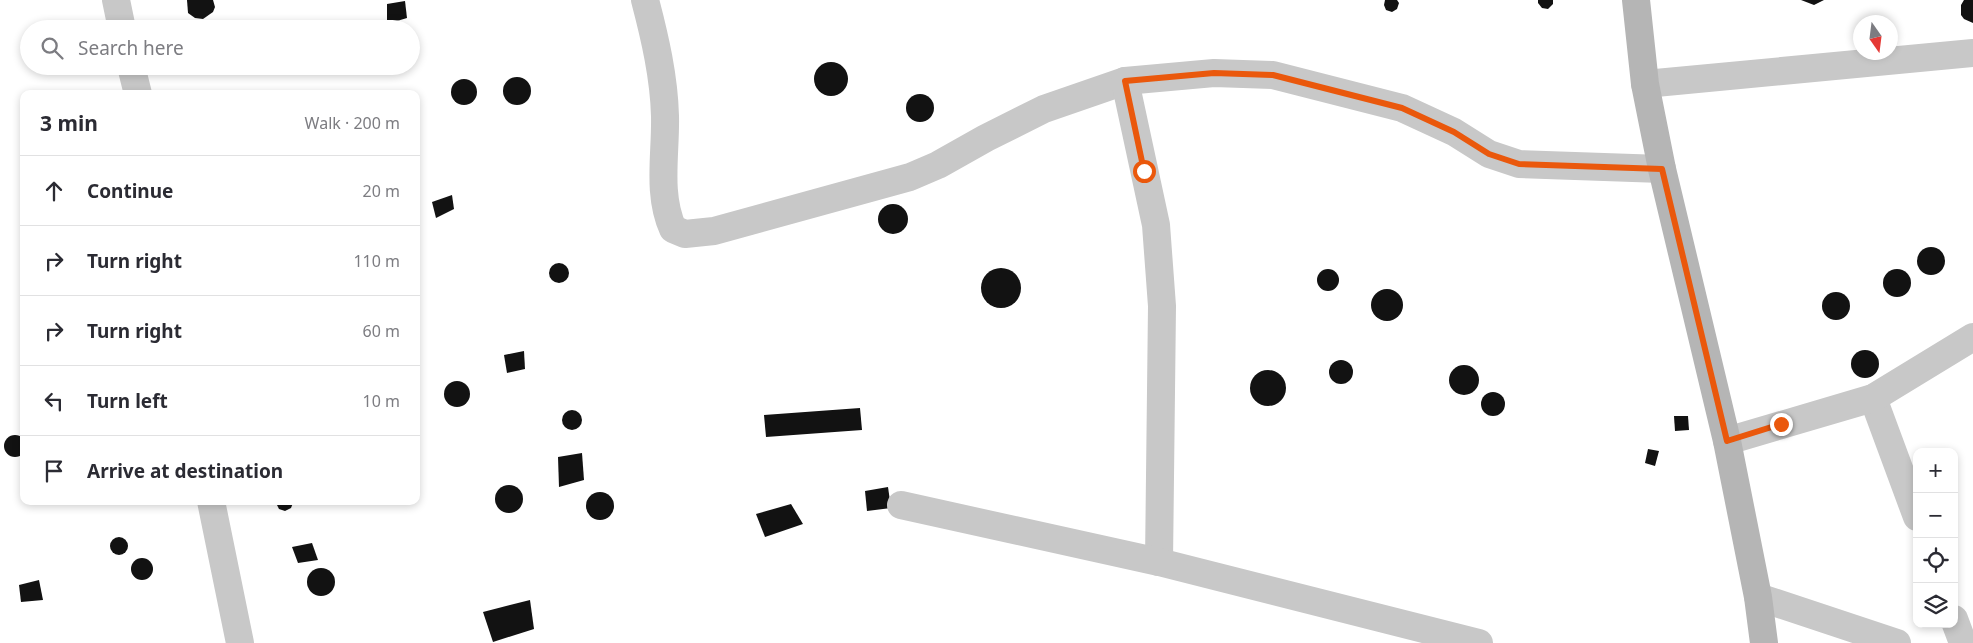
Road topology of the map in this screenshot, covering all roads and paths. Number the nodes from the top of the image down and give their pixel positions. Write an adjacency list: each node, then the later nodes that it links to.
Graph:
1 (116, 0): 4 (street)
2 (645, 0): 7 (street)
3 (1636, 0): 8 (main road)
4 (120, 20)
5 (1973, 53): 8 (street)
6 (133, 75): 9 (street)
7 (1125, 81): 10 (street); 17 (street)
8 (1645, 84): 10 (main road)
9 (137, 90)
10 (1662, 169): 13 (main road)
11 (1973, 337): 12 (street)
12 (1873, 398): 13 (street); 16 (street)
13 (1727, 441): 18 (main road)
14 (213, 505): 20 (street)
15 (901, 505): 17 (street)
16 (1913, 506)
17 (1159, 562): 21 (street)
18 (1758, 597): 22 (main road); 23 (street)
19 (1958, 628): 24 (street)
20 (240, 643)
21 (1480, 643)
22 (1764, 643)
23 (1897, 643)
24 (1963, 643)

